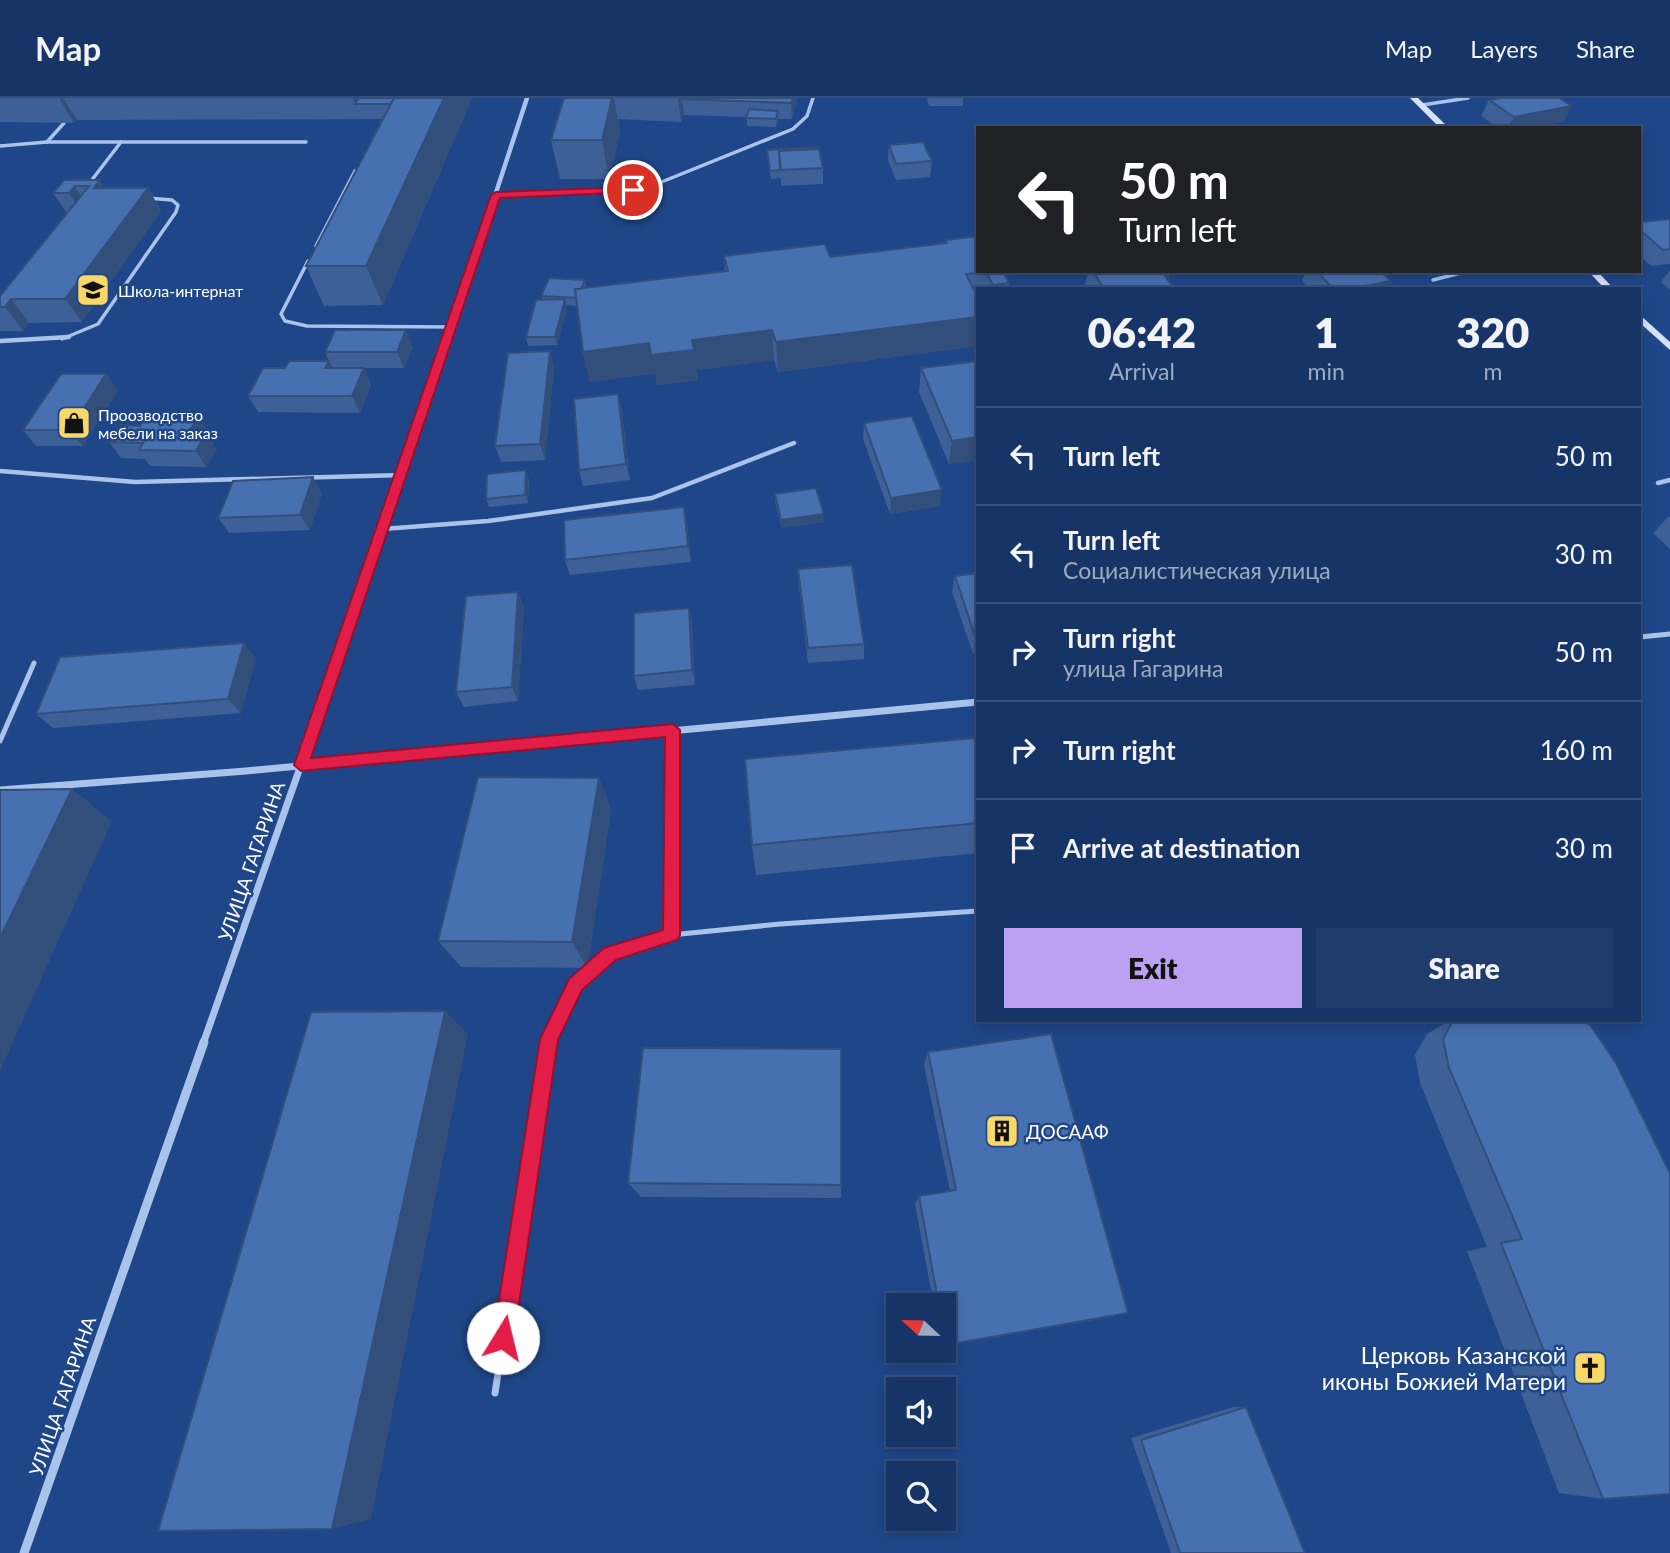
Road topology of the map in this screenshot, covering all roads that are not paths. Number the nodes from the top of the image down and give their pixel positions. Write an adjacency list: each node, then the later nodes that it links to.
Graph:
1 (527, 98): 14 (street, УЛИЦА ГАГАРИНА)
2 (813, 98): 14 (lane)
3 (1414, 98): 5 (street)
4 (1468, 98): 5 (lane)
5 (1422, 105): 7 (street)
6 (64, 123): 8 (lane)
7 (1443, 126)
8 (47, 142): 9 (lane); 11 (lane)
9 (121, 142): 10 (lane); 13 (lane)
10 (306, 142)
11 (0, 146)
12 (355, 171): 21 (lane)
13 (84, 192)
14 (496, 195): 21 (street, УЛИЦА ГАГАРИНА)
15 (135, 198): 22 (lane)
16 (1460, 273): 18 (lane)
17 (1594, 273): 19 (street)
18 (1433, 280)
19 (1608, 287)
20 (1641, 319): 23 (street)
21 (452, 327): 26 (street, УЛИЦА ГАГАРИНА)
22 (0, 341)
23 (1670, 347)
24 (793, 443): 29 (lane)
25 (0, 471): 26 (lane)
26 (403, 475): 29 (street, УЛИЦА ГАГАРИНА)
27 (1670, 480): 28 (lane)
28 (1658, 483)
29 (383, 529): 36 (street, УЛИЦА ГАГАРИНА)
30 (1670, 634): 31 (street)
31 (1641, 637)
32 (34, 663): 35 (lane)
33 (976, 702): 34 (street)
34 (673, 730): 36 (street); 39 (lane)
35 (0, 741)
36 (301, 765): 37 (street); 41 (street, УЛИЦА ГАГАРИНА)
37 (0, 790)
38 (976, 911): 39 (lane)
39 (671, 935): 40 (lane)
40 (495, 1393)
41 (23, 1553)

